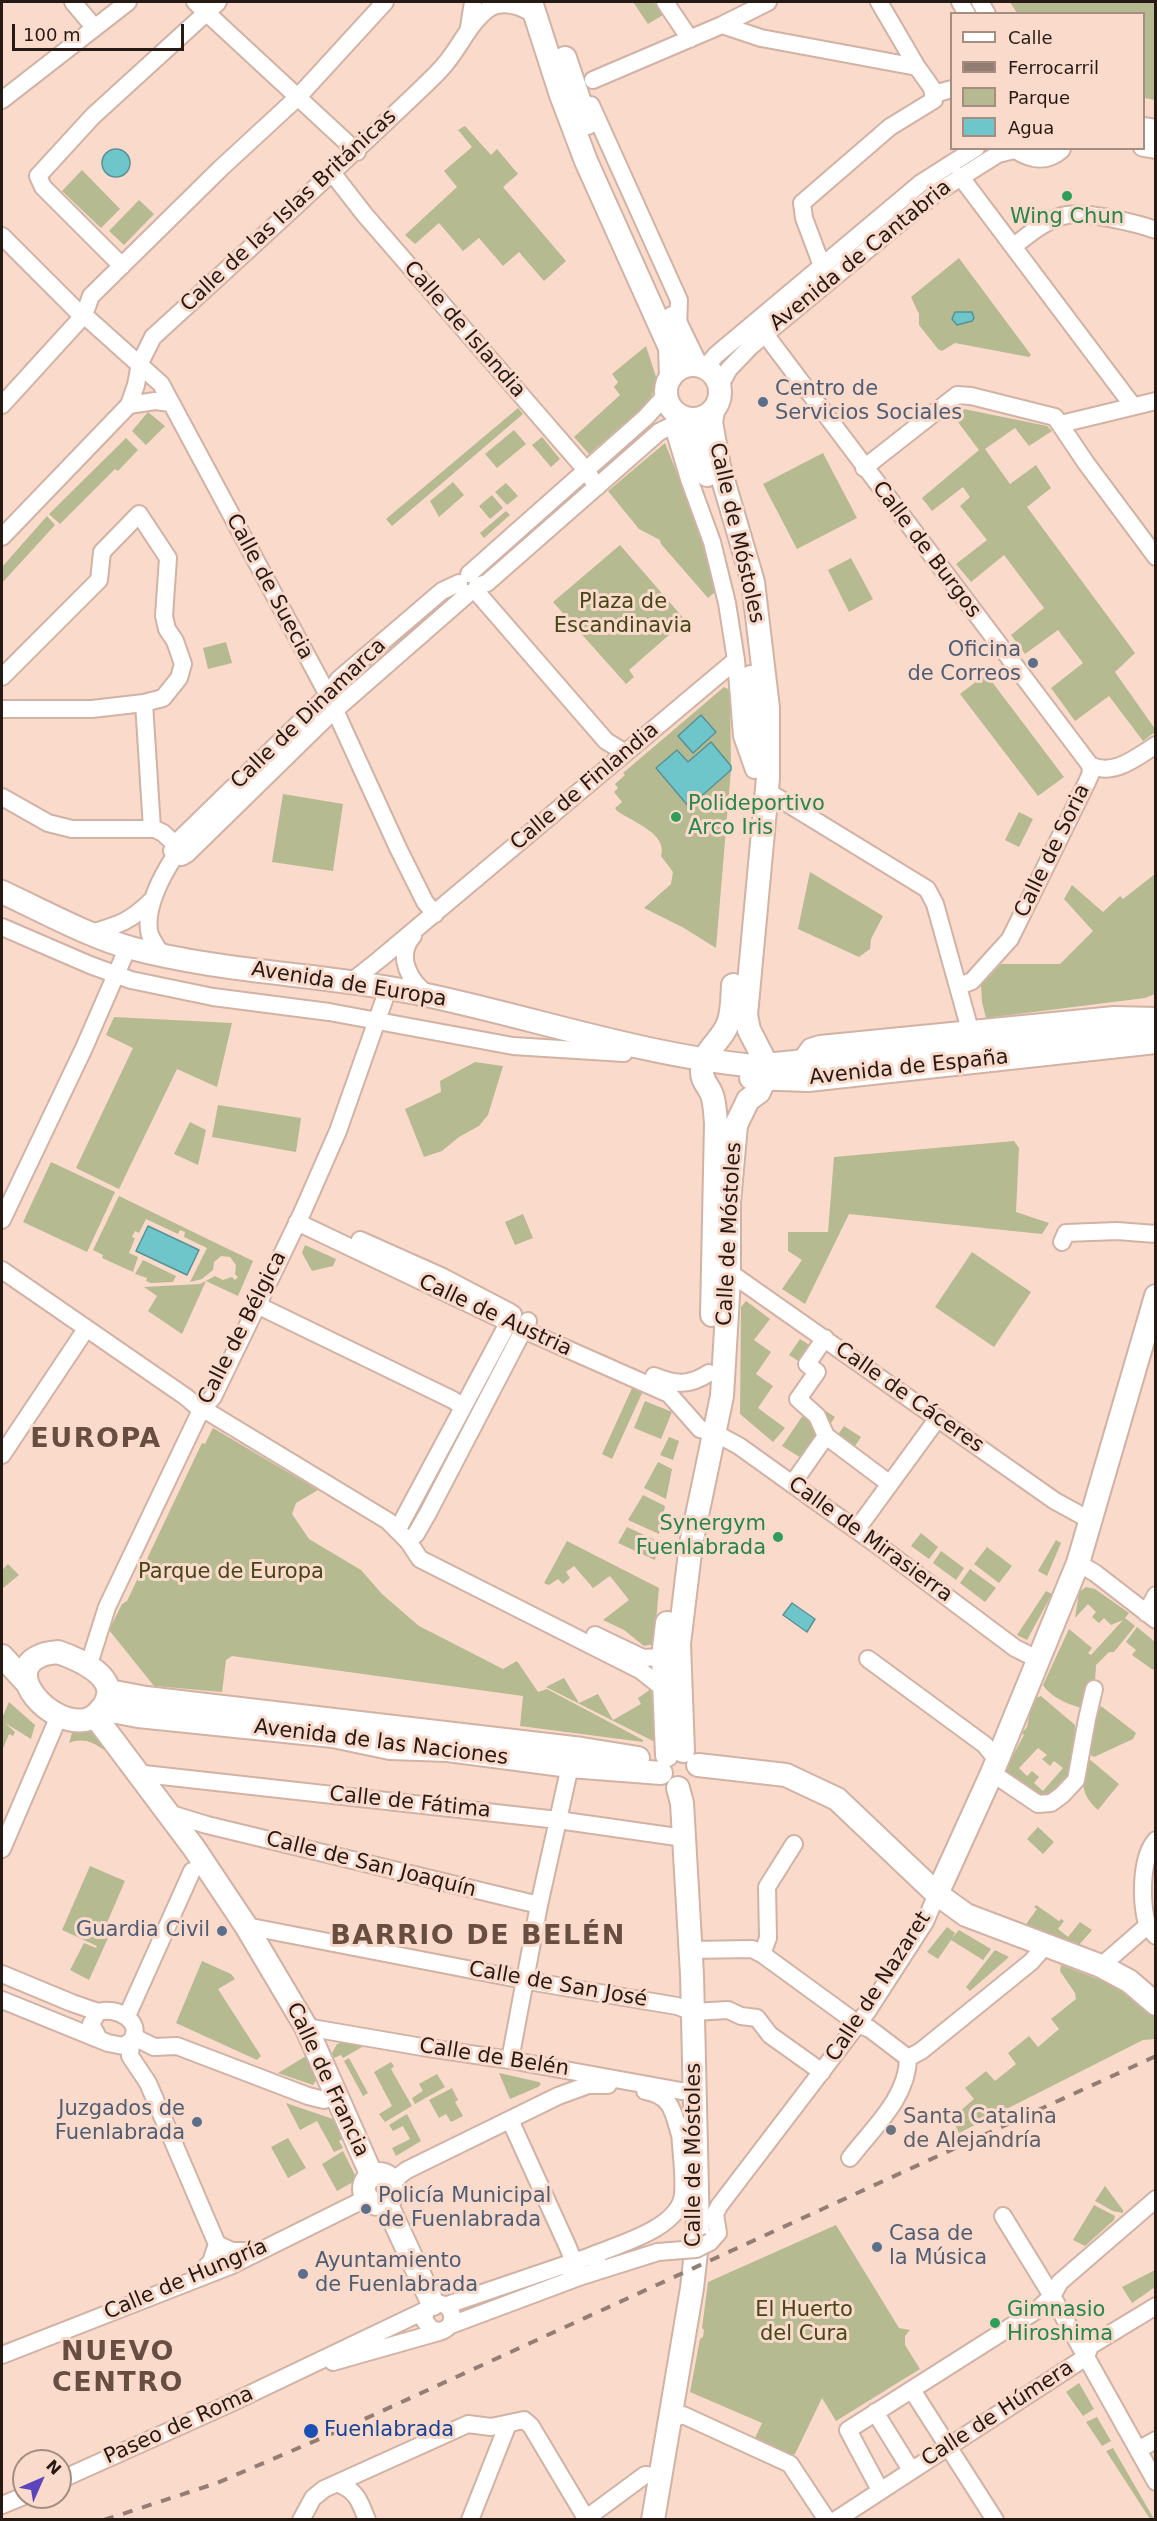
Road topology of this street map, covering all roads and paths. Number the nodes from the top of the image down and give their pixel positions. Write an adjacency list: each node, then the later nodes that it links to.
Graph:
1 (73, 2): 11 (street)
2 (128, 2): 11 (street)
3 (385, 2): 19 (street)
4 (473, 2): 12 (street, Calle de las Islas Británicas)
5 (665, 2): 13 (street)
6 (768, 2): 10 (street)
7 (879, 2): 15 (street)
8 (207, 5): 19 (street); 32 (street)
9 (538, 6): 12 (street, Calle de las Islas Británicas); 14 (main road); 39 (main road)
10 (722, 25): 13 (street); 15 (street)
11 (94, 27): 20 (street)
12 (469, 27): 26 (street, Calle de las Islas Británicas)
13 (690, 39): 16 (street)
14 (564, 56): 16 (street); 21 (main road)
15 (917, 67): 18 (street)
16 (593, 80): 21 (street)
17 (950, 89): 18 (street)
18 (934, 94): 33 (street)
19 (298, 97): 26 (street); 32 (street)
20 (2, 100)
21 (589, 112): 37 (main road)
22 (973, 150): 33 (street, Avenida de Cantabria)
23 (1014, 150): 28 (street, Avenida de Cantabria)
24 (1020, 150): 25 (main road)
25 (1055, 150)
26 (357, 152): 27 (street, Calle de las Islas Británicas)
27 (333, 174): 36 (street, Calle de las Islas Británicas); 49 (street, Calle de Islandia)
28 (960, 176): 31 (street); 35 (street, Avenida de Cantabria)
29 (1155, 230): 31 (street)
30 (2, 236): 34 (street, Calle de Suecia)
31 (1014, 246): 44 (street)
32 (122, 266): 34 (street)
33 (822, 266): 37 (street, Avenida de Cantabria)
34 (84, 315): 36 (street, Calle de Suecia); 42 (street)
35 (765, 334): 38 (street, Avenida de Cantabria); 48 (street, Calle de Burgos)
36 (140, 363): 41 (street, Calle de Suecia); 43 (street, Calle de las Islas Británicas)
37 (700, 366): 38 (main road); 39 (main road)
38 (720, 385): 45 (main road)
39 (668, 386): 46 (main road); 49 (street, Calle de Dinamarca)
40 (1155, 401): 44 (street)
41 (171, 403): 43 (street); 56 (street, Calle de Suecia)
42 (2, 405)
43 (129, 405): 51 (street, Calle de las Islas Británicas)
44 (1133, 406): 47 (street)
45 (713, 411): 46 (main road); 63 (main road, Calle de Móstoles)
46 (683, 421): 50 (street, Calle de Dinamarca); 54 (street, Calle de Móstoles); 62 (main road, Calle de Móstoles)
47 (1061, 424): 48 (street); 52 (street)
48 (864, 468): 61 (street, Calle de Burgos)
49 (586, 470): 50 (street, Calle de Islandia); 53 (street, Calle de Dinamarca)
50 (597, 487): 53 (street, Calle de Dinamarca)
51 (2, 537)
52 (1155, 557)
53 (470, 585): 56 (street, Calle de Dinamarca); 60 (street)
54 (736, 660): 60 (street, Calle de Finlandia); 62 (street, Calle de Móstoles)
55 (2, 676): 57 (street)
56 (332, 702): 66 (street, Calle de Dinamarca); 70 (street, Calle de Suecia)
57 (144, 703): 58 (street); 65 (street)
58 (2, 709)
59 (1155, 745): 61 (street, Calle de Soria)
60 (624, 752): 70 (street, Calle de Finlandia)
61 (1090, 765): 76 (street, Calle de Soria)
62 (754, 770): 85 (main road, Calle de Móstoles)
63 (767, 791): 76 (street); 87 (main road, Calle de Móstoles)
64 (2, 797): 65 (street)
65 (152, 829): 66 (street)
66 (175, 850): 68 (street, Calle de Dinamarca)
67 (2, 892): 72 (main road, Avenida de Europa)
68 (152, 900): 72 (street, Calle de Dinamarca); 73 (street, Calle de Dinamarca)
69 (2, 905): 74 (main road, Avenida de Europa)
70 (435, 914): 75 (street, Calle de Finlandia); 77 (street, Calle de Finlandia)
71 (2, 927): 74 (street, Avenida de Europa)
72 (91, 933): 74 (main road, Avenida de Europa)
73 (162, 955): 74 (main road, Avenida de Europa); 75 (main road, Avenida de Europa)
74 (123, 961): 78 (main road, Avenida de Europa); 91 (street)
75 (344, 983): 78 (main road, Avenida de Europa)
76 (959, 986): 81 (street)
77 (429, 995): 78 (main road, Avenida de Europa); 85 (main road, Avenida de Europa)
78 (383, 1004): 85 (main road, Avenida de Europa); 90 (street, Calle de Bélgica)
79 (1155, 1016): 81 (street, Avenida de España)
80 (1155, 1026): 86 (main road, Avenida de España)
81 (970, 1030): 86 (street, Avenida de España)
82 (1155, 1042): 83 (main road, Avenida de España)
83 (1117, 1047): 84 (main road, Avenida de España); 87 (main road, Avenida de España)
84 (1155, 1054)
85 (707, 1058): 87 (main road, Avenida de España); 88 (main road, Calle de Móstoles)
86 (800, 1061): 87 (main road, Avenida de España)
87 (763, 1064): 89 (main road, Calle de Móstoles)
88 (712, 1094): 89 (main road); 101 (main road, Calle de Móstoles)
89 (748, 1100): 95 (main road, Calle de Móstoles)
90 (299, 1217): 97 (street, Calle de Bélgica); 98 (street, Calle de Austria)
91 (2, 1220)
92 (1155, 1234): 93 (street)
93 (1062, 1242)
94 (2, 1270): 99 (street)
95 (729, 1272): 100 (street, Calle de Cáceres); 105 (main road, Calle de Móstoles)
96 (1155, 1296): 110 (main road, Calle de Nazaret)
97 (257, 1305): 102 (street); 103 (street, Calle de Bélgica)
98 (519, 1321): 101 (street, Calle de Austria); 102 (street); 105 (street, Calle de Austria); 112 (street)
99 (86, 1329): 103 (street); 107 (street)
100 (825, 1338): 104 (street, Calle de Cáceres); 106 (street)
101 (705, 1376): 105 (main road, Calle de Móstoles)
102 (464, 1407): 112 (street)
103 (201, 1410): 112 (street); 120 (street, Calle de Bélgica)
104 (938, 1418): 109 (street); 110 (street, Calle de Cáceres)
105 (701, 1426): 108 (street, Calle de Mirasierra); 117 (main road, Calle de Móstoles); 128 (main road, Calle de Móstoles)
106 (826, 1436): 108 (street); 109 (street)
107 (2, 1455)
108 (793, 1483): 111 (street, Calle de Mirasierra)
109 (890, 1484): 111 (street)
110 (1090, 1520): 113 (main road, Calle de Nazaret)
111 (857, 1529): 119 (street, Calle de Mirasierra)
112 (406, 1540): 117 (street); 122 (street)
113 (1078, 1563): 115 (street); 119 (main road, Calle de Nazaret)
114 (1155, 1595): 115 (street)
115 (1151, 1617)
116 (4, 1657): 121 (main road)
117 (663, 1657): 122 (main road, Calle de Móstoles)
118 (868, 1659): 130 (street)
119 (1037, 1659): 130 (main road, Calle de Nazaret)
120 (89, 1664): 121 (main road); 124 (main road)
121 (29, 1671): 125 (main road)
122 (664, 1689): 128 (main road, Calle de Móstoles)
123 (1094, 1689): 130 (street)
124 (102, 1705): 125 (main road); 126 (main road, Avenida de las Naciones); 127 (main road, Calle de Francia); 128 (main road, Avenida de las Naciones)
125 (59, 1716): 140 (street)
126 (138, 1716): 127 (main road); 129 (main road, Avenida de las Naciones)
127 (114, 1743): 131 (main road, Calle de Francia)
128 (675, 1760): 129 (main road, Avenida de las Naciones); 132 (main road); 132 (main road); 143 (main road)
129 (570, 1766): 134 (street)
130 (994, 1766): 143 (main road, Calle de Nazaret)
131 (135, 1773): 133 (main road, Calle de Francia); 134 (street, Calle de Fátima)
132 (678, 1788): 136 (main road, Calle de Móstoles)
133 (168, 1813): 135 (street, Calle de San Joaquín); 139 (main road, Calle de Francia)
134 (558, 1820): 136 (street, Calle de Fátima); 144 (street)
135 (203, 1823): 139 (street); 144 (street, Calle de San Joaquín)
136 (684, 1838): 148 (main road, Calle de Móstoles)
137 (1155, 1840): 146 (street)
138 (794, 1844): 149 (street)
139 (195, 1848): 142 (main road, Calle de Francia)
140 (2, 1849)
141 (192, 1871): 142 (main road, Calle de Francia); 157 (street)
142 (224, 1893): 145 (main road, Calle de Francia)
143 (937, 1894): 147 (main road); 158 (street, Calle de Nazaret)
144 (539, 1905): 152 (street)
145 (246, 1926): 152 (street, Calle de San José); 159 (main road, Calle de Francia)
146 (1151, 1931): 150 (street)
147 (1045, 1946): 150 (main road); 163 (street)
148 (690, 1950): 149 (street); 156 (main road, Calle de Móstoles)
149 (762, 1954): 158 (street)
150 (1101, 1966): 153 (main road)
151 (2, 1974): 155 (street)
152 (525, 1981): 156 (street, Calle de San José); 164 (street)
153 (1155, 2004)
154 (4, 2005): 160 (street)
155 (98, 2012): 157 (street); 160 (street)
156 (698, 2012): 166 (street, Calle de San José); 168 (main road, Calle de Móstoles)
157 (127, 2016): 161 (street)
158 (858, 2024): 163 (street); 166 (street, Calle de Nazaret)
159 (306, 2027): 164 (street, Calle de Belén); 169 (main road, Calle de Francia)
160 (98, 2037): 161 (street)
161 (133, 2039): 162 (street); 167 (street)
162 (154, 2047): 167 (street); 169 (street)
163 (908, 2058): 173 (street)
164 (510, 2060): 165 (street, Calle de Belén)
165 (552, 2068): 168 (street, Calle de Belén); 170 (street)
166 (822, 2072): 178 (street, Calle de Nazaret)
167 (148, 2083): 179 (street)
168 (688, 2091): 172 (street); 194 (main road, Calle de Móstoles)
169 (335, 2096): 174 (main road, Calle de Francia)
170 (558, 2097): 171 (street); 172 (street)
171 (510, 2120): 174 (street); 182 (street)
172 (680, 2134): 182 (street)
173 (850, 2158)
174 (382, 2178): 176 (main road)
175 (1155, 2199): 185 (street)
176 (376, 2200): 180 (street, Calle de Hungría); 186 (main road)
177 (1003, 2216): 185 (street)
178 (710, 2242): 181 (street, Paseo de Roma, bridge)
179 (217, 2244): 180 (street); 183 (street)
180 (265, 2247): 183 (street, Calle de Hungría)
181 (658, 2252): 182 (street, Paseo de Roma); 184 (street, Paseo de Roma)
182 (581, 2260): 184 (street); 186 (street, Paseo de Roma)
183 (195, 2278): 189 (street, Calle de Hungría)
184 (564, 2283): 188 (street, Paseo de Roma)
185 (1052, 2296): 190 (street); 192 (street)
186 (435, 2306): 188 (street); 188 (street); 191 (street, Paseo de Roma)
187 (1155, 2306): 190 (street, Calle de Húmera)
188 (445, 2328): 191 (street, Paseo de Roma)
189 (2, 2355)
190 (1086, 2357): 197 (street, Calle de Húmera); 198 (street)
191 (297, 2372): 200 (street, Paseo de Roma)
192 (912, 2390): 193 (street); 197 (street)
193 (875, 2412): 199 (street); 204 (street)
194 (672, 2419): 201 (main road, Calle de Móstoles); 211 (street)
195 (508, 2424): 203 (street); 206 (street); 210 (street)
196 (1155, 2440): 198 (street)
197 (947, 2446): 199 (street, Calle de Húmera); 213 (street)
198 (1138, 2450): 202 (street)
199 (911, 2470): 204 (street, Calle de Húmera)
200 (72, 2475)
201 (659, 2476): 205 (main road, Calle de Móstoles); 206 (street)
202 (1155, 2482)
203 (339, 2484): 207 (street); 208 (street); 209 (street)
204 (880, 2490): 212 (street, Calle de Húmera)
205 (654, 2518)
206 (586, 2519)
207 (301, 2520)
208 (312, 2520)
209 (366, 2520)
210 (470, 2520)
211 (827, 2520)
212 (836, 2520)
213 (995, 2520)

